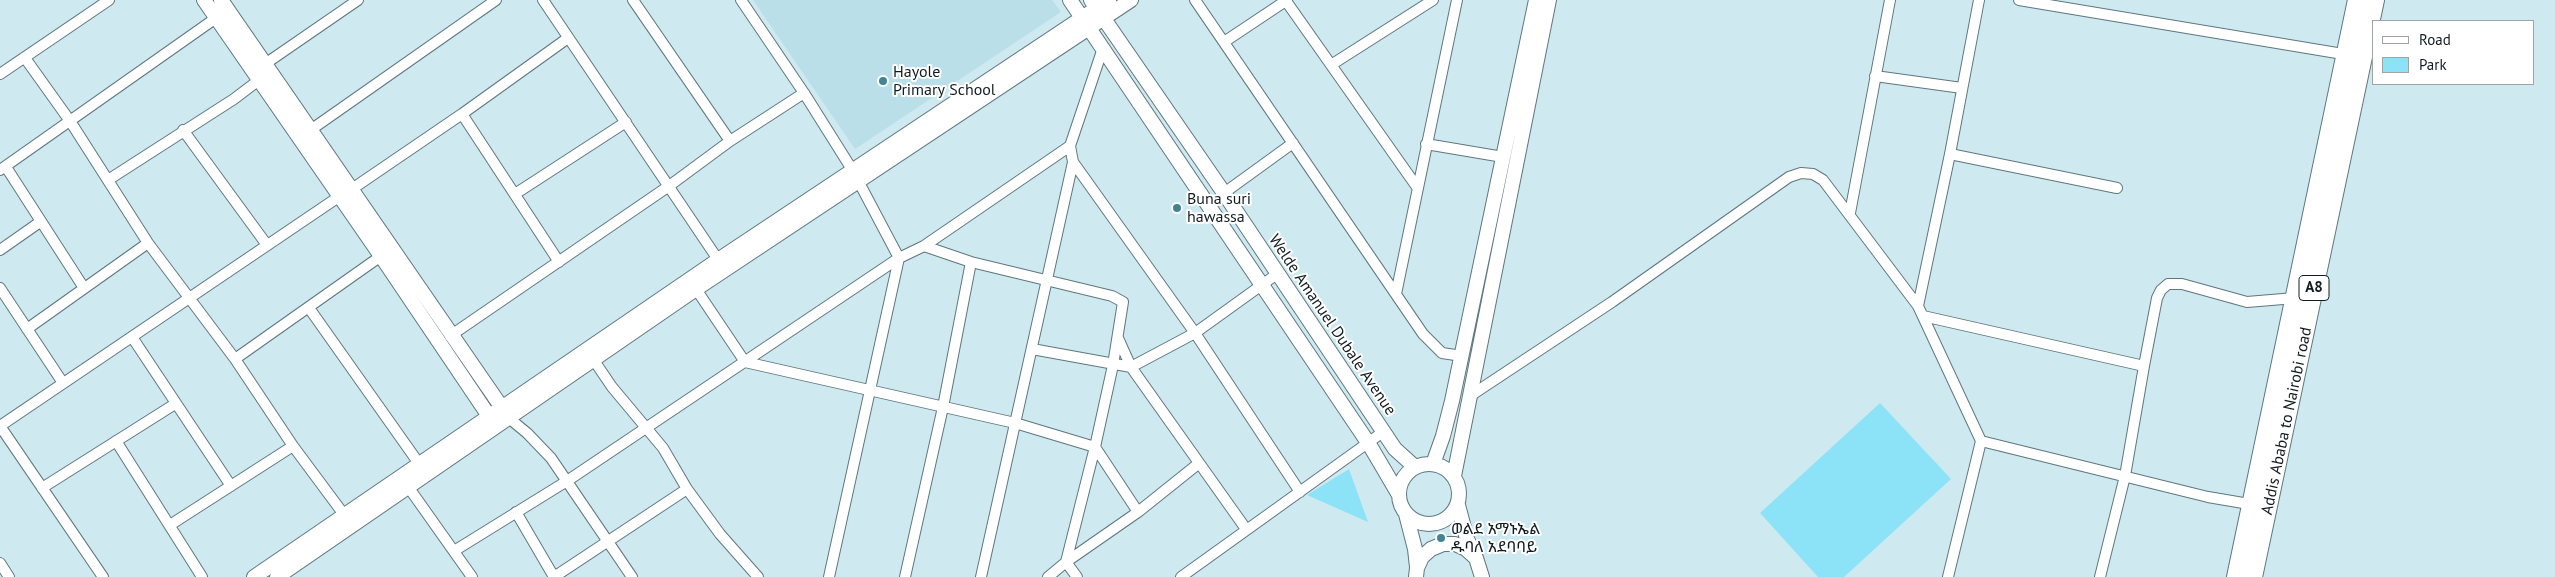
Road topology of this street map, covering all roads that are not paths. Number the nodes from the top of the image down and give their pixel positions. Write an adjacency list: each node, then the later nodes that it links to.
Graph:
1 (109, 0): 32 (street)
2 (204, 0): 25 (street)
3 (222, 0): 33 (street)
4 (358, 0): 33 (street)
5 (496, 0): 43 (street)
6 (543, 0): 27 (street)
7 (633, 0): 47 (street)
8 (740, 0): 39 (street)
9 (1070, 0): 26 (street)
10 (1109, 0): 24 (street)
11 (1131, 0): 24 (street)
12 (1195, 0): 28 (street)
13 (1287, 0): 28 (street); 34 (street)
14 (1433, 0): 34 (street)
15 (1457, 0): 49 (street)
16 (1536, 0): 52 (street)
17 (1549, 0): 101 (street)
18 (1890, 0): 36 (street)
19 (1978, 0): 38 (street)
20 (2019, 0): 23 (street)
21 (2357, 0): 30 (highway, Addis Ababa to Nairobi road / A8)
22 (2375, 0): 31 (highway, Addis Ababa to Nairobi road / A8)
23 (2059, 4): 30 (street)
24 (1097, 9): 26 (street); 45 (street, Welde Amanuel Dubale Avenue)
25 (216, 18): 37 (street); 41 (street)
26 (1086, 23): 29 (street); 55 (street)
27 (568, 38): 40 (street); 42 (street)
28 (1224, 42): 48 (street)
29 (1103, 48): 46 (street); 50 (street)
30 (2346, 54): 31 (street); 82 (highway, Addis Ababa to Nairobi road / A8)
31 (2364, 57): 129 (highway, Addis Ababa to Nairobi road / A8)
32 (24, 58): 35 (street); 41 (street)
33 (265, 64): 43 (street)
34 (1331, 65): 58 (street)
35 (0, 74)
36 (1876, 76): 38 (street); 63 (street)
37 (259, 80): 44 (street); 60 (street)
38 (1962, 88): 51 (street)
39 (804, 93): 47 (street); 55 (street)
40 (462, 114): 60 (street); 62 (street)
41 (70, 121): 54 (street); 56 (street)
42 (626, 122): 57 (street); 62 (street)
43 (312, 129): 60 (street)
44 (183, 130): 56 (street); 66 (street)
45 (1179, 131): 46 (street); 61 (street, Welde Amanuel Dubale Avenue)
46 (1164, 140): 76 (street)
47 (730, 141): 57 (street)
48 (1293, 143): 61 (street); 80 (street)
49 (1426, 144): 52 (street); 58 (street)
50 (1070, 146): 53 (street); 67 (street)
51 (1950, 154): 59 (street); 83 (street)
52 (1503, 158): 92 (street)
53 (1073, 162): 75 (street); 87 (street)
54 (3, 169): 64 (street)
55 (856, 176): 70 (street); 73 (street)
56 (108, 180): 65 (street)
57 (669, 186): 71 (street); 73 (street)
58 (1417, 186): 80 (street)
59 (2116, 188)
60 (346, 192): 66 (street); 69 (street); 88 (street)
61 (1224, 193): 74 (street, Welde Amanuel Dubale Avenue)
62 (515, 194): 71 (street)
63 (1850, 213): 83 (street); 101 (street)
64 (40, 222): 68 (street); 78 (street)
65 (148, 243): 78 (street); 81 (street)
66 (267, 245): 81 (street)
67 (924, 246): 70 (street); 72 (street)
68 (0, 250)
69 (381, 256): 84 (street); 105 (street)
70 (899, 258): 95 (street); 100 (street)
71 (559, 262): 88 (street)
72 (971, 262): 75 (street); 103 (street)
73 (722, 266): 79 (street); 104 (street)
74 (1277, 274): 76 (street); 109 (street, Welde Amanuel Dubale Avenue)
75 (1046, 280): 90 (street); 91 (street)
76 (1262, 285): 87 (street); 112 (street)
77 (0, 288): 86 (street)
78 (84, 288): 86 (street)
79 (696, 289): 94 (street); 95 (street)
80 (1396, 294): 92 (street)
81 (190, 298): 89 (street); 93 (street)
82 (2295, 298): 97 (street); 129 (highway, Addis Ababa to Nairobi road / A8)
83 (1918, 306): 85 (street)
84 (309, 308): 93 (street); 117 (street)
85 (1923, 316): 97 (street); 111 (street)
86 (27, 329): 99 (street)
87 (1195, 334): 98 (street); 126 (street)
88 (450, 336): 104 (street)
89 (132, 337): 99 (street); 102 (street)
90 (1118, 338): 96 (street); 98 (street)
91 (1032, 349): 96 (street); 106 (street)
92 (1462, 356): 116 (street)
93 (235, 358): 113 (street)
94 (594, 360): 104 (street); 108 (street)
95 (745, 362): 100 (street); 108 (street)
96 (1113, 365): 98 (street); 114 (street)
97 (2144, 366): 120 (street)
98 (1131, 367): 115 (street)
99 (63, 383): 107 (street)
100 (871, 391): 103 (street); 151 (street)
101 (1470, 396): 119 (street)
102 (175, 404): 110 (street); 122 (street)
103 (942, 406): 106 (street); 152 (street)
104 (506, 414): 105 (street); 121 (street)
105 (493, 423): 117 (street); 124 (street)
106 (1015, 423): 114 (street); 153 (street)
107 (0, 426): 123 (street)
108 (647, 426): 121 (street); 125 (street)
109 (1383, 432): 112 (street); 118 (street, Welde Amanuel Dubale Avenue)
110 (116, 441): 123 (street); 134 (street)
111 (1981, 441): 120 (street); 157 (street)
112 (1369, 444): 126 (street); 127 (street)
113 (293, 446): 122 (street); 133 (street)
114 (1095, 447): 131 (street); 138 (street)
115 (1198, 464): 131 (street); 135 (street)
116 (1433, 464): 118 (street); 119 (street)
117 (420, 465): 133 (street)
118 (1415, 467): 127 (street)
119 (1454, 476): 128 (street)
120 (2125, 476): 129 (street); 158 (street)
121 (567, 481): 130 (street); 136 (street)
122 (231, 486): 134 (street)
123 (42, 488): 142 (street)
124 (409, 488): 133 (street); 137 (street)
125 (688, 488): 136 (street); 150 (street)
126 (1300, 492): 135 (street)
127 (1399, 495): 132 (street)
128 (1458, 505): 132 (street); 140 (street)
129 (2260, 507): 159 (highway, Addis Ababa to Nairobi road / A8); 160 (highway, Addis Ababa to Nairobi road / A8)
130 (516, 512): 137 (street); 148 (street)
131 (1138, 512): 138 (street)
132 (1406, 514): 141 (street)
133 (348, 521): 145 (street); 146 (street)
134 (170, 525): 144 (street)
135 (1246, 529): 156 (street)
136 (608, 542): 148 (street); 149 (street)
137 (454, 551): 147 (street)
138 (1066, 562): 154 (street); 155 (street)
139 (0, 563): 143 (street)
140 (1482, 570): 141 (street)
141 (1416, 572)
142 (100, 576)
143 (9, 577)
144 (202, 577)
145 (254, 577)
146 (277, 577)
147 (472, 577)
148 (554, 577)
149 (632, 577)
150 (758, 577)
151 (829, 577)
152 (905, 577)
153 (982, 577)
154 (1048, 577)
155 (1076, 577)
156 (1181, 577)
157 (1948, 577)
158 (2100, 577)
159 (2236, 577)
160 (2253, 577)

